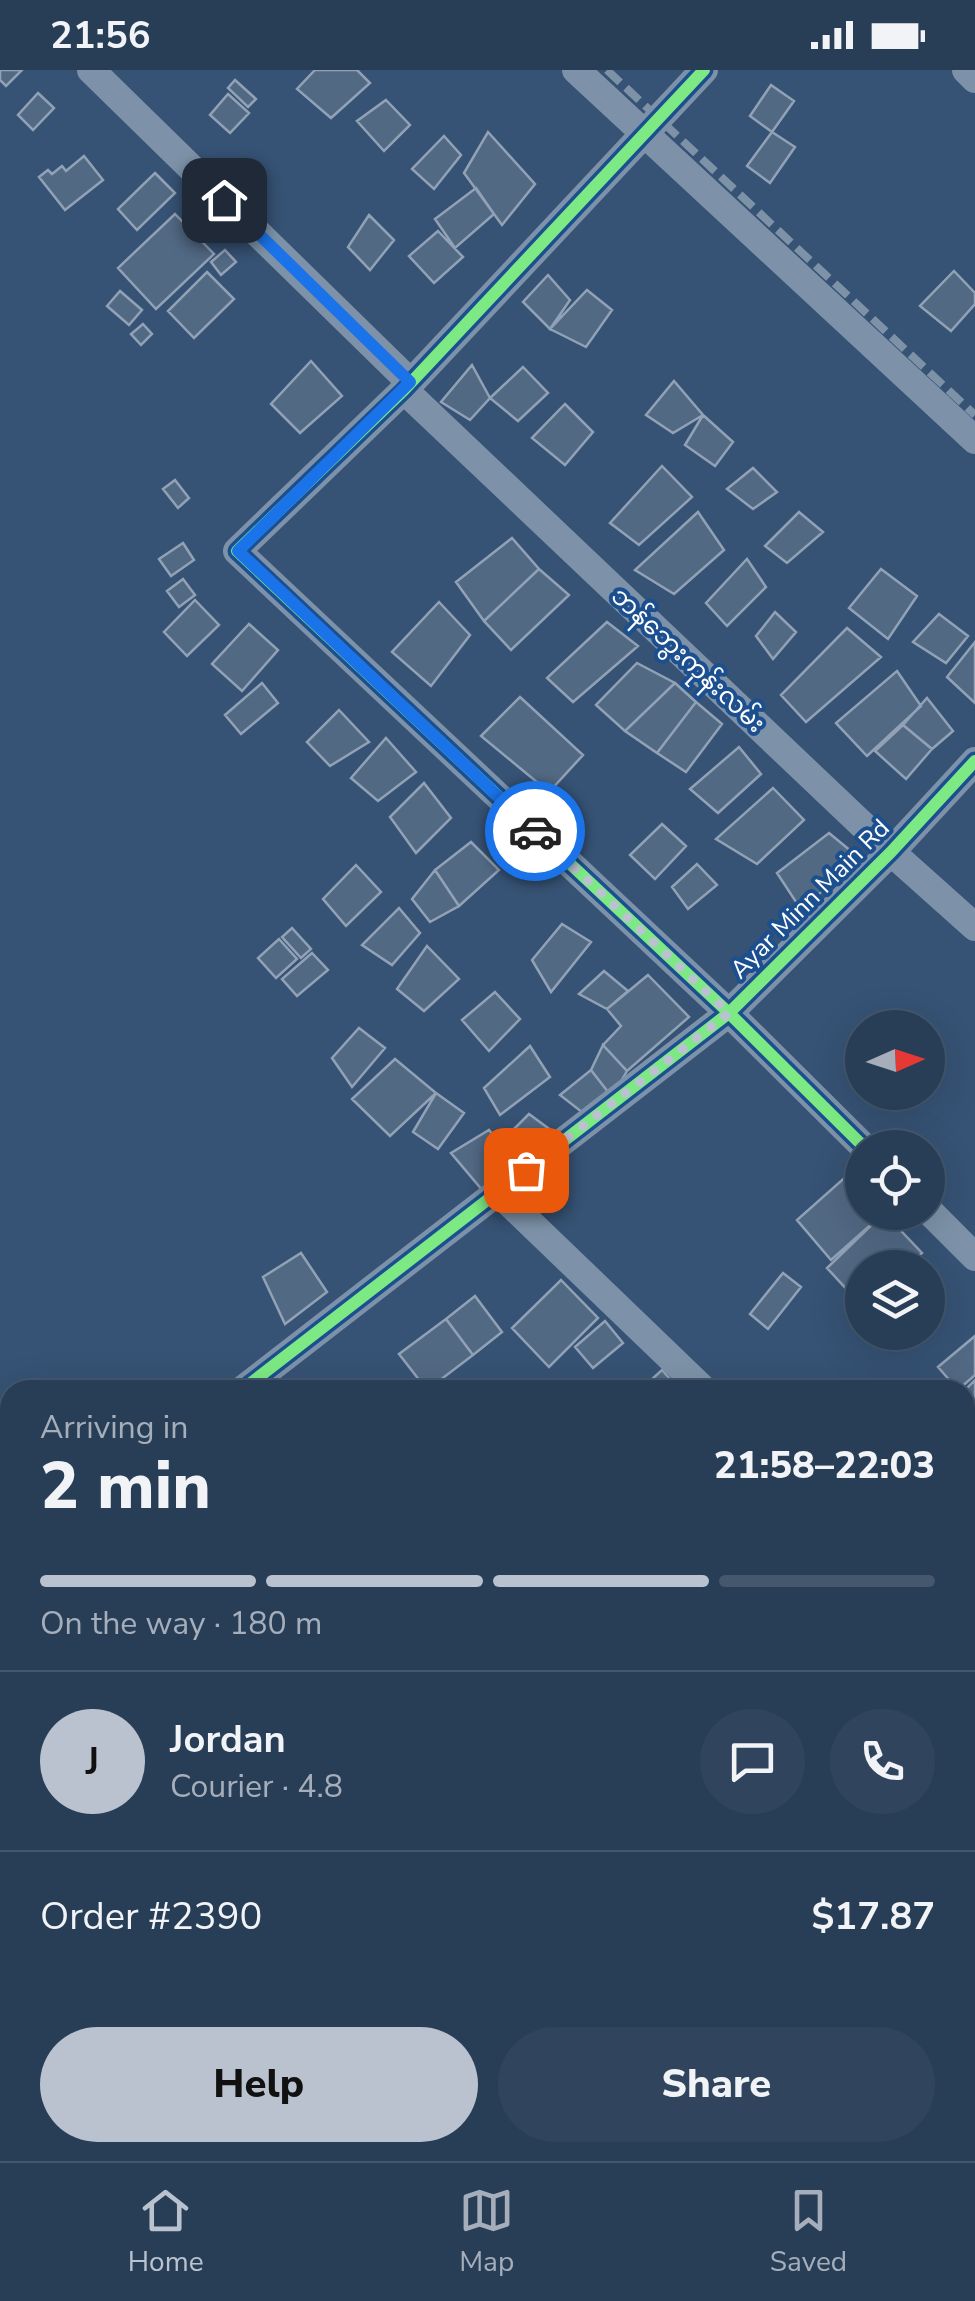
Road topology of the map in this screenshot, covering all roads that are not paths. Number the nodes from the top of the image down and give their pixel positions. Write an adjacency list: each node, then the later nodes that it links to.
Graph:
1 (91, 70): 7 (street, ဘန်ဘွေးကုန်းလမ်း)
2 (576, 70): 6 (street)
3 (704, 70): 6 (street)
4 (966, 70): 5 (street)
5 (975, 79)
6 (644, 135): 7 (street); 8 (street)
7 (407, 386): 10 (street, ဘန်ဘွေးကုန်းလမ်း); 12 (street)
8 (975, 440)
9 (975, 761): 10 (street, Ayar Minn Main Rd)
10 (891, 852): 11 (street, ဘန်ဘွေးကုန်းလမ်း); 12 (street, Ayar Minn Main Rd)
11 (975, 927)
12 (729, 1013): 13 (street); 14 (street, Ayar Minn Main Rd)
13 (847, 1130)
14 (498, 1192): 17 (street, Ayar Minn Main Rd); 18 (street)
15 (945, 1227): 16 (street)
16 (975, 1257)
17 (255, 1380)
18 (694, 1380)

